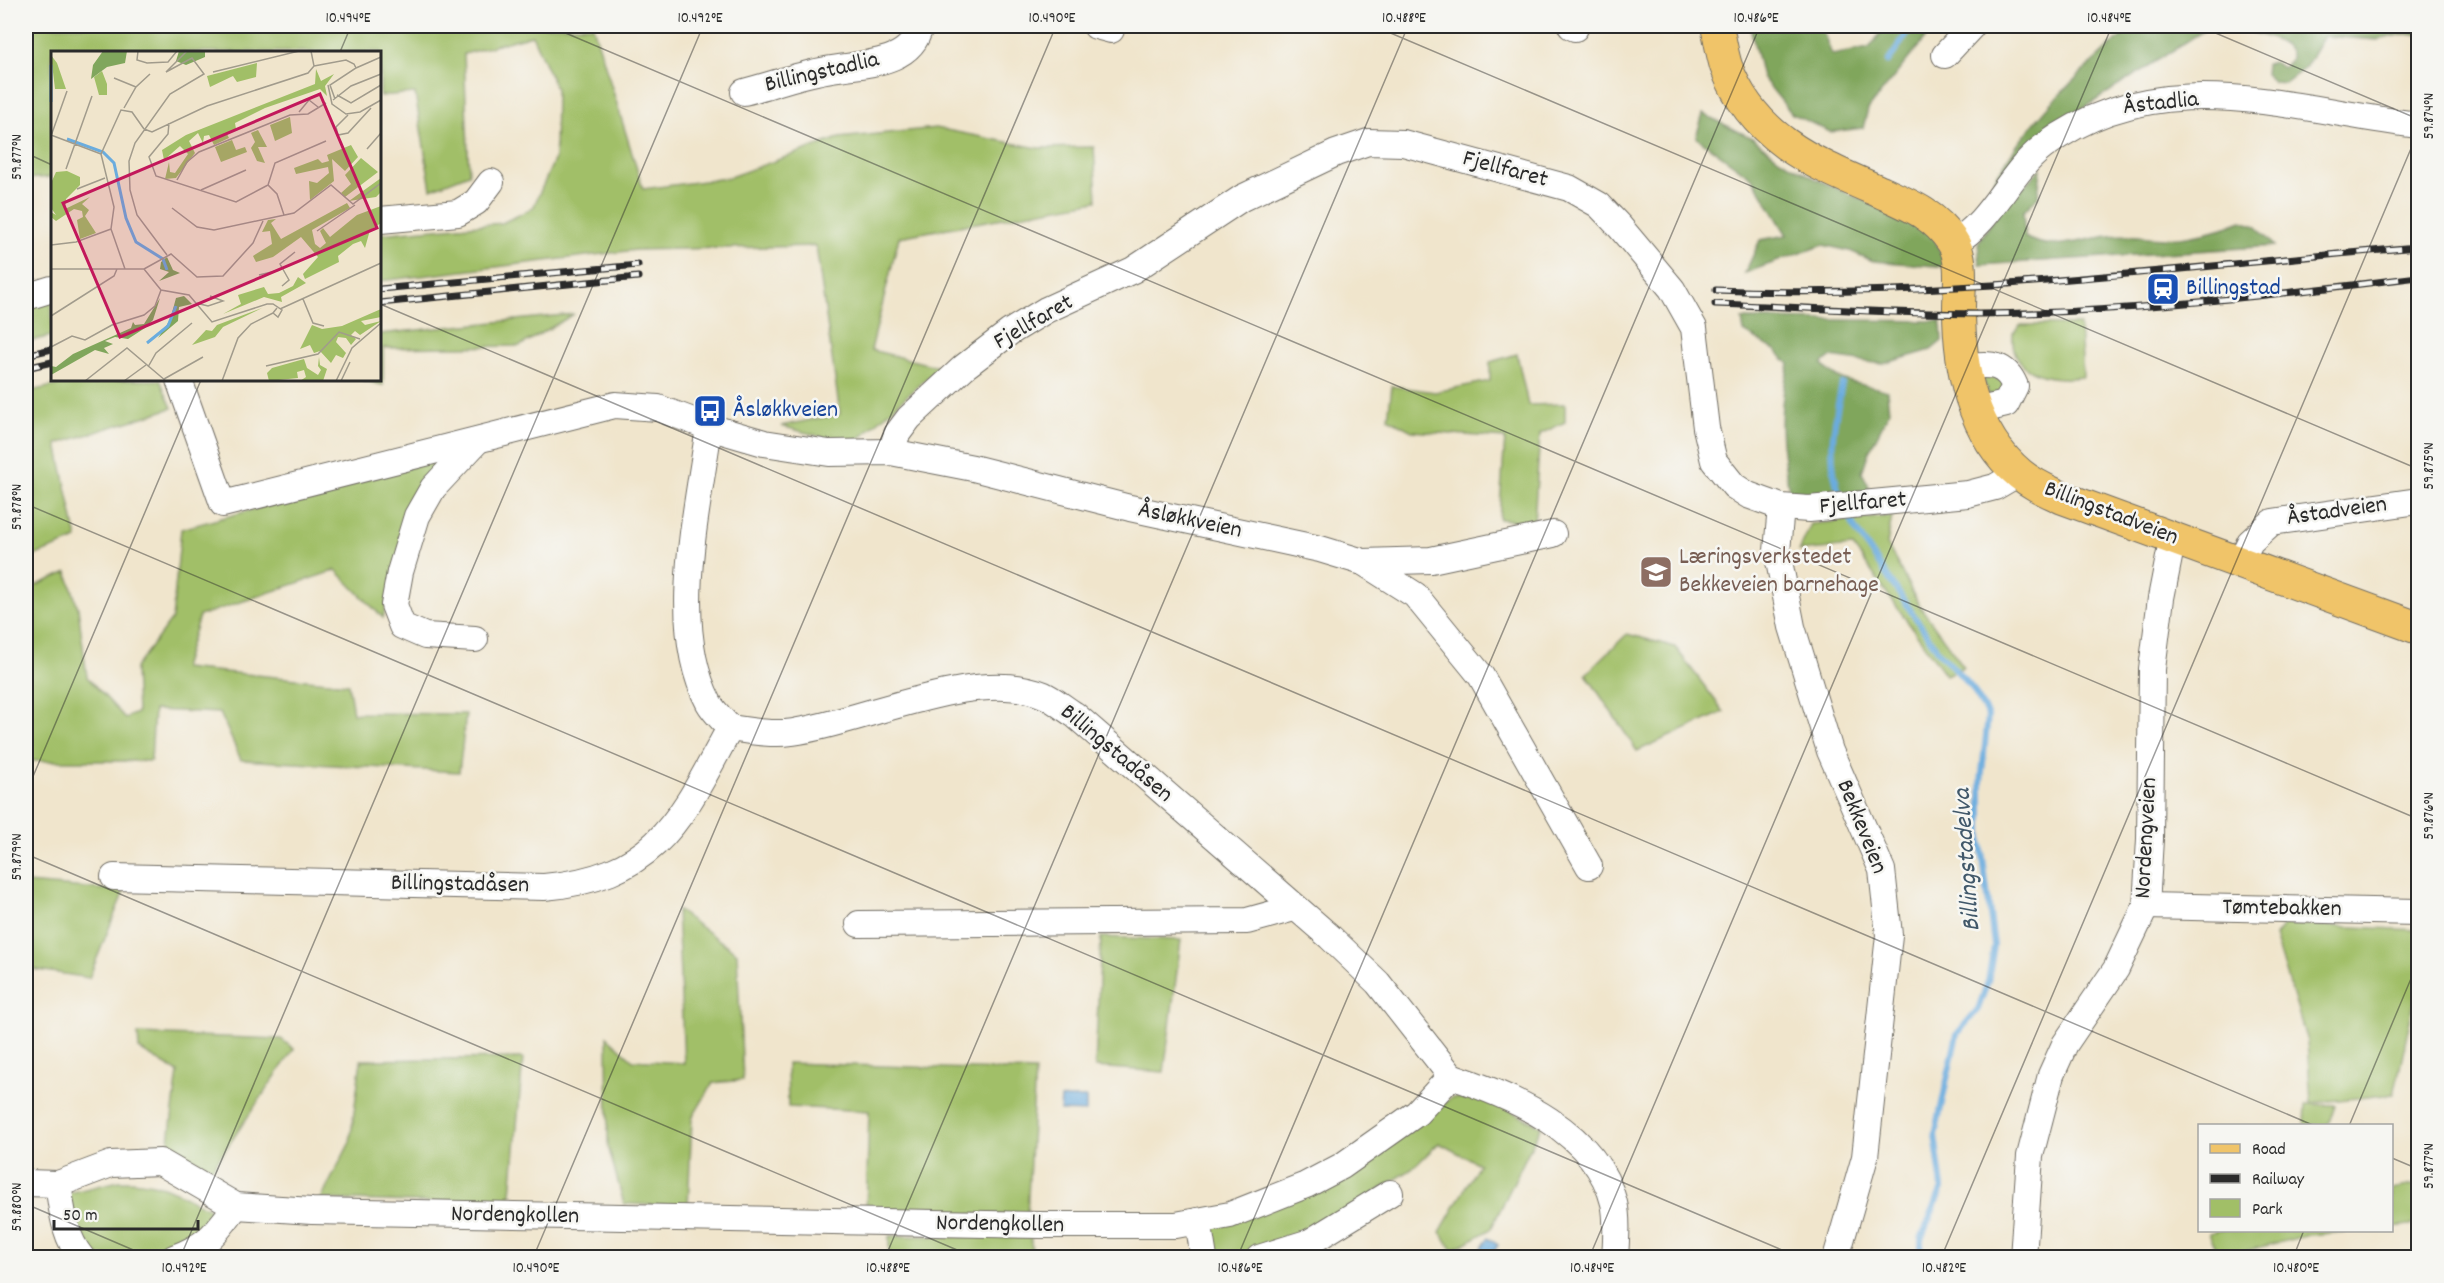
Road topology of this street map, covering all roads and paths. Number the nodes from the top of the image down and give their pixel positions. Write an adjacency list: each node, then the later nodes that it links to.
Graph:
1 (920, 26): 5 (street, Billingstadlia)
2 (1718, 26): 9 (main road, Billingstadveien)
3 (1972, 26): 4 (street)
4 (1945, 55)
5 (744, 92)
6 (2418, 124): 9 (street, Åstadlia)
7 (491, 182): 8 (street)
8 (381, 220)
9 (1954, 243): 12 (main road, Billingstadveien)
10 (51, 290): 11 (street)
11 (26, 297)
12 (1962, 366): 14 (main road, Billingstadveien); 14 (street)
13 (179, 381): 16 (street, Åsløkkveien)
14 (1976, 411): 18 (main road, Billingstadveien)
15 (709, 427): 16 (street, Åsløkkveien); 17 (street, Åsløkkveien); 29 (street)
16 (477, 441): 28 (street)
17 (891, 452): 20 (street, Fjellfaret); 24 (street, Åsløkkveien)
18 (2019, 473): 20 (street, Fjellfaret); 22 (main road, Billingstadveien)
19 (2418, 501): 25 (street, Åstadveien)
20 (1781, 507): 47 (street, Bekkeveien)
21 (1553, 534): 23 (street)
22 (2174, 537): 25 (main road, Billingstadveien); 32 (street, Nordengveien)
23 (1431, 560): 24 (street); 26 (street)
24 (1363, 562): 26 (street, Åsløkkveien)
25 (2240, 563): 27 (main road, Billingstadveien)
26 (1415, 595): 30 (street, Åsløkkveien)
27 (2418, 628)
28 (475, 639)
29 (729, 728): 31 (street, Billingstadåsen); 33 (street, Billingstadåsen)
30 (1589, 866)
31 (114, 877)
32 (2146, 906): 34 (street, Tømtebakken); 48 (street, Nordengveien)
33 (1294, 908): 35 (street); 36 (street, Billingstadåsen)
34 (2418, 912)
35 (859, 924)
36 (1451, 1076): 41 (street, Nordengkollen); 46 (street)
37 (26, 1183): 38 (street, Nordengkollen)
38 (58, 1184): 40 (street, Nordengkollen); 42 (street)
39 (1390, 1192): 45 (street)
40 (236, 1206): 41 (street, Nordengkollen); 43 (street)
41 (1198, 1221): 44 (street)
42 (82, 1257)
43 (174, 1257)
44 (1204, 1257)
45 (1258, 1257)
46 (1615, 1257)
47 (1836, 1257)
48 (2023, 1257)

